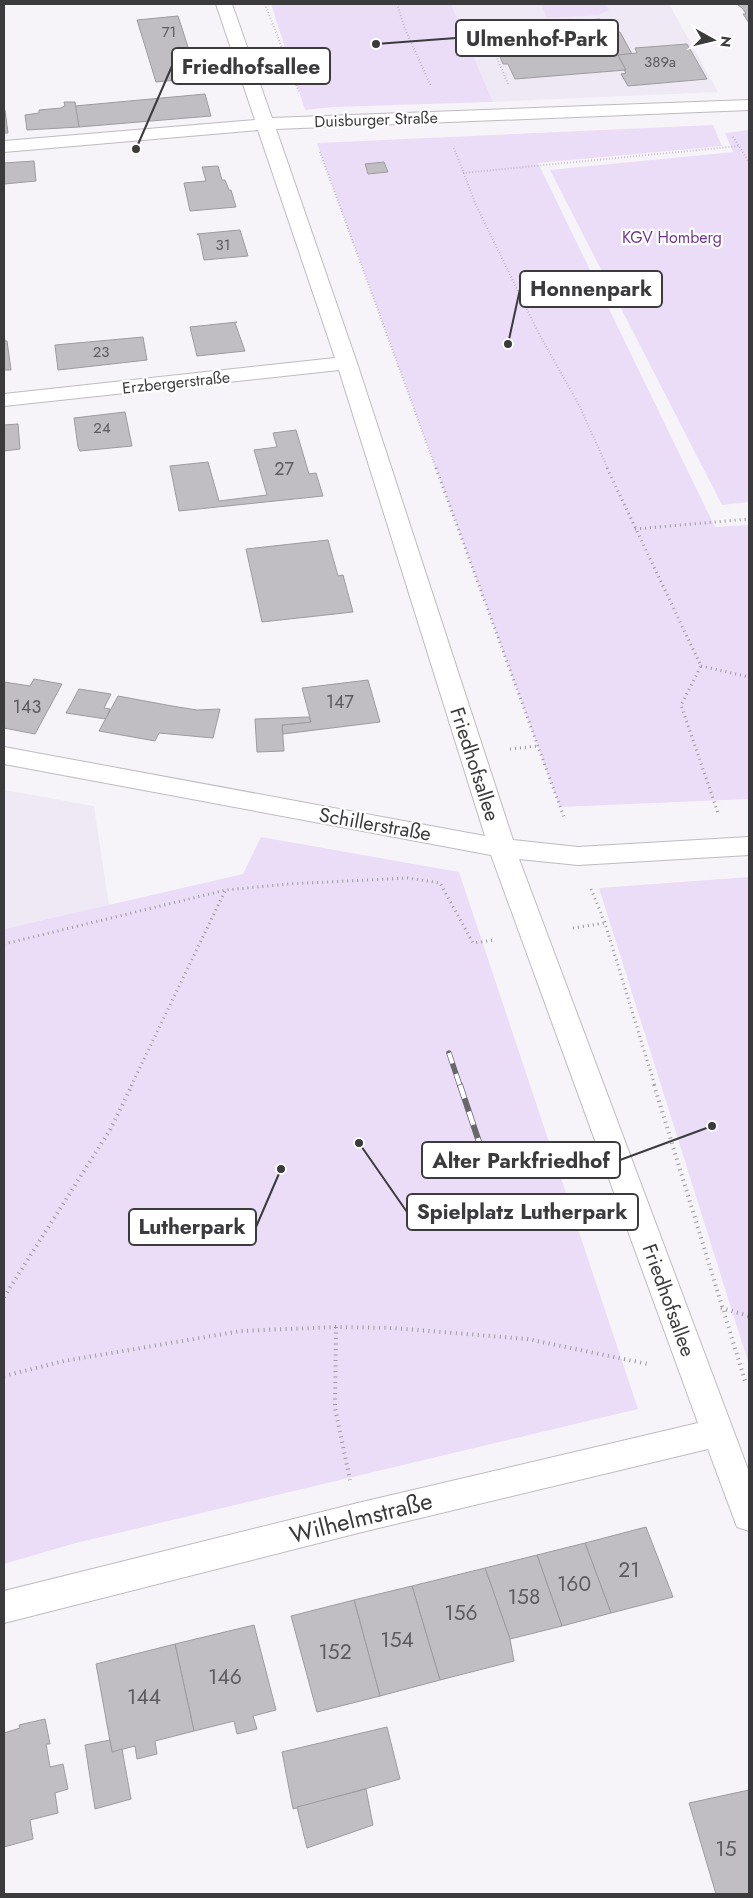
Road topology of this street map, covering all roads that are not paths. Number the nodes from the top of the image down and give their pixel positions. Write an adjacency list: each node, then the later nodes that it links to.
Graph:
1 (224, 4): 3 (street, Friedhofsallee)
2 (749, 105): 3 (street, Duisburger Straße)
3 (266, 124): 4 (street, Duisburger Straße); 5 (street, Friedhofsallee)
4 (4, 147)
5 (347, 363): 6 (street, Erzbergerstraße); 9 (street, Friedhofsallee)
6 (4, 400)
7 (4, 756): 9 (street, Schillerstraße)
8 (740, 847): 9 (street, Schillerstraße)
9 (502, 848): 10 (street, Friedhofsallee)
10 (719, 1432): 11 (street, Friedhofsallee); 12 (street, Wilhelmstraße)
11 (749, 1516)
12 (4, 1607)

